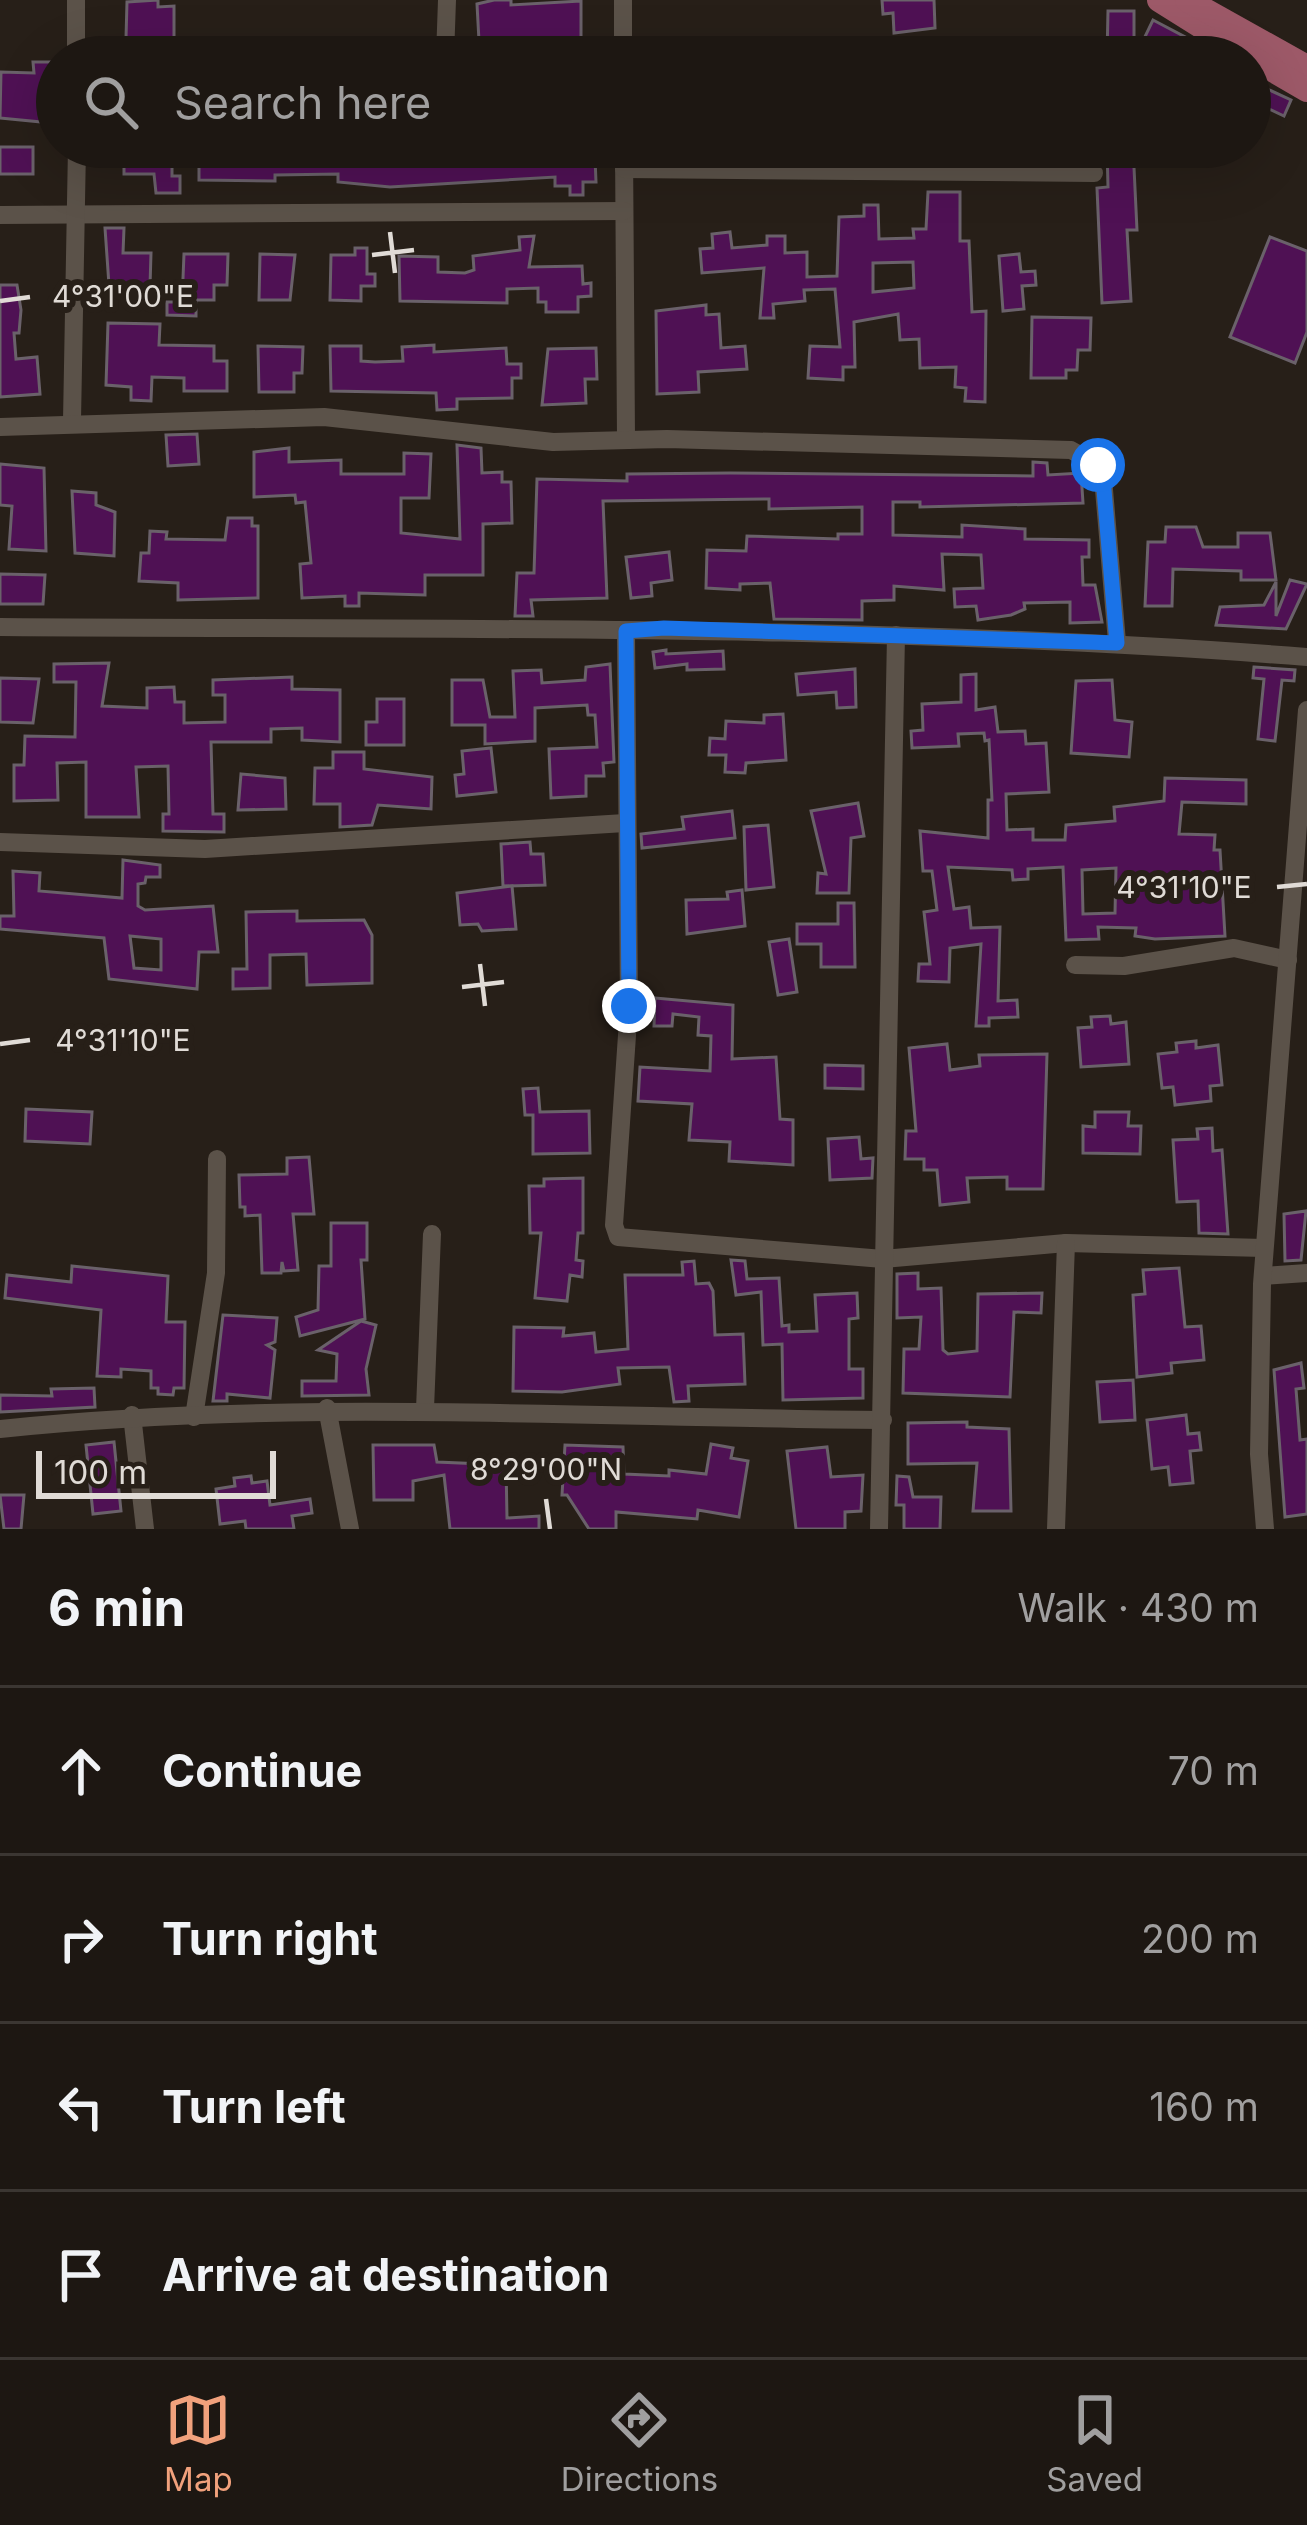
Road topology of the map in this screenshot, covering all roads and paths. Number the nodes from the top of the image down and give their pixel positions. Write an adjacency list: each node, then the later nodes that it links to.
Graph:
1 (76, 0): 6 (street)
2 (447, 0): 7 (street)
3 (622, 0): 8 (street)
4 (1159, 0): 9 (main road)
5 (1195, 2): 10 (main road)
6 (76, 36)
7 (446, 36)
8 (623, 36)
9 (1216, 36)
10 (1254, 36)
11 (1271, 46): 12 (main road)
12 (1307, 67)
13 (1271, 69): 14 (main road)
14 (1307, 90)
15 (76, 168): 20 (street)
16 (624, 169): 17 (street); 18 (street)
17 (1094, 172)
18 (624, 211): 20 (street); 23 (street)
19 (0, 215): 20 (street)
20 (77, 216): 21 (street)
21 (72, 421): 22 (street); 23 (street)
22 (0, 427)
23 (626, 439): 27 (street)
24 (0, 627): 25 (street)
25 (626, 631): 26 (street); 30 (street)
26 (896, 635): 27 (street); 38 (street)
27 (1117, 643): 28 (street)
28 (1307, 657)
29 (1307, 710): 32 (street)
30 (625, 823): 31 (street); 38 (street)
31 (0, 842)
32 (1288, 960): 33 (street); 37 (street)
33 (1075, 965)
34 (217, 1159): 44 (street)
35 (432, 1234): 42 (street)
36 (1066, 1244): 37 (street); 38 (street); 50 (street)
37 (1264, 1249): 40 (street)
38 (883, 1259): 45 (street)
39 (1307, 1273): 40 (street)
40 (1263, 1276): 51 (street)
41 (328, 1408): 42 (street); 44 (street); 48 (street)
42 (424, 1409): 45 (street)
43 (132, 1415): 44 (street); 46 (street); 47 (street)
44 (194, 1417)
45 (883, 1420): 49 (street)
46 (0, 1429)
47 (145, 1529)
48 (350, 1529)
49 (879, 1529)
50 (1057, 1529)
51 (1265, 1529)

